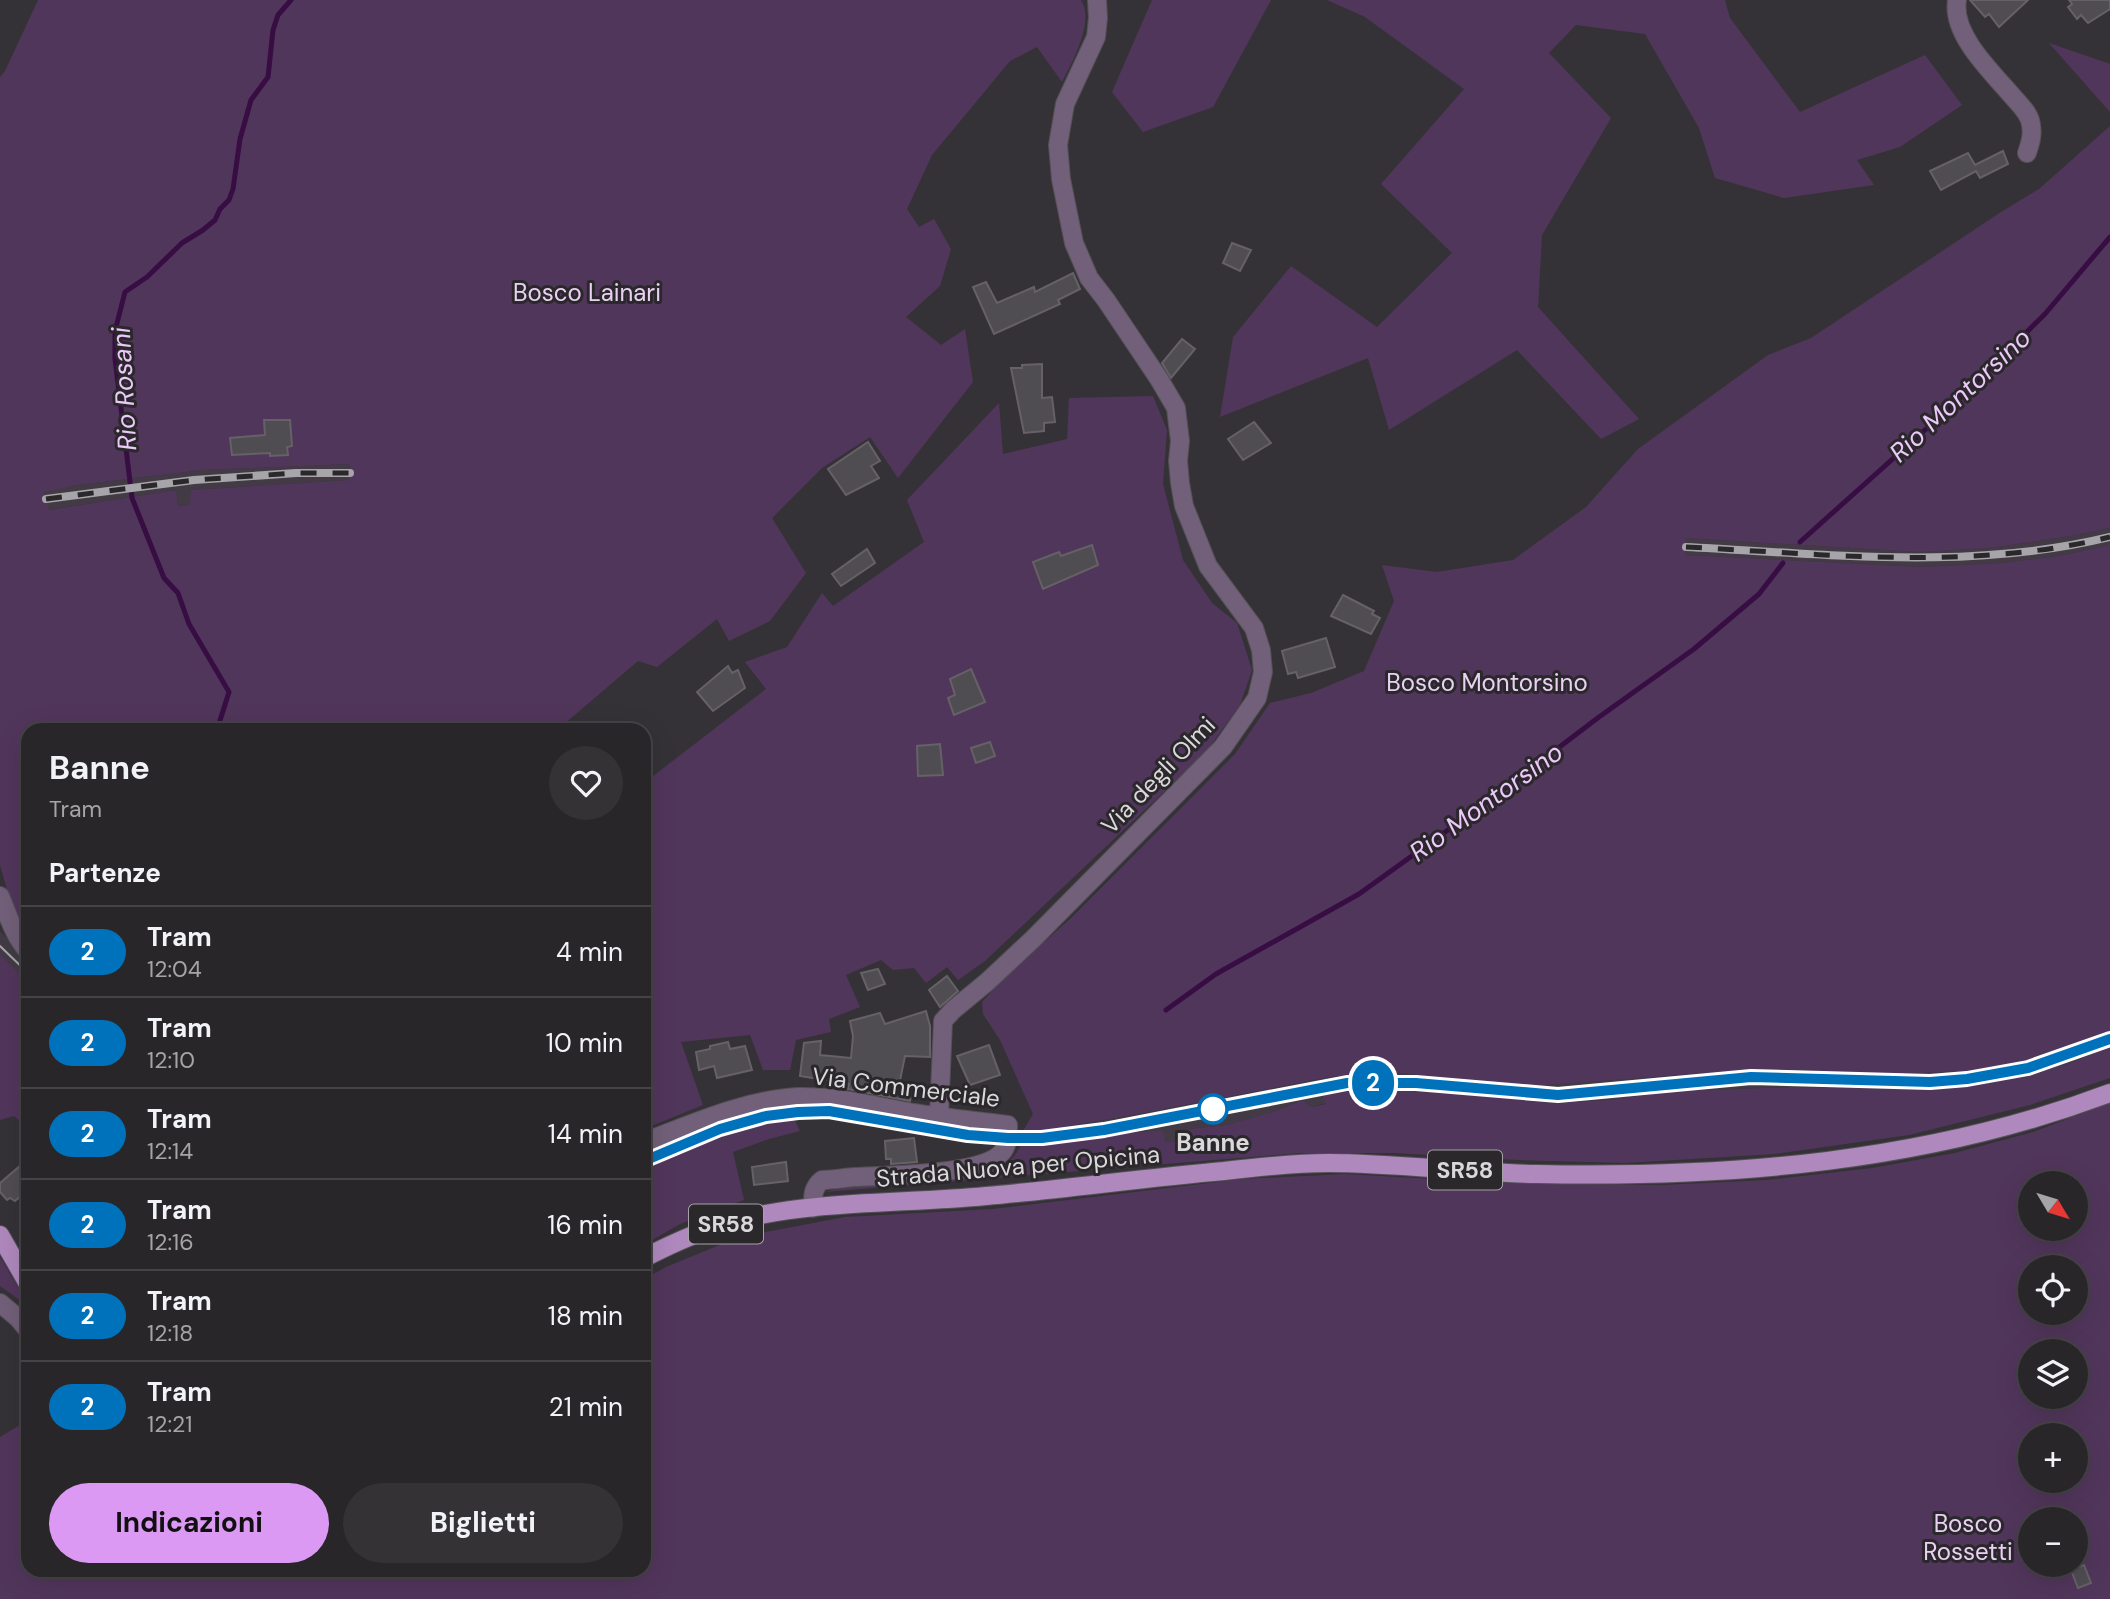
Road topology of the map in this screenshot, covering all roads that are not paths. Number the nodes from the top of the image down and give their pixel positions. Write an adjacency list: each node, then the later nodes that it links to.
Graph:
1 (1097, 0): 7 (street, Via degli Olmi)
2 (1956, 0): 3 (street)
3 (2028, 153)
4 (0, 896): 5 (street)
5 (21, 942)
6 (2110, 1093): 9 (main road, Strada Nuova per Opicina / SR58)
7 (939, 1116): 8 (street, Via Commerciale); 9 (street, Via Commerciale)
8 (651, 1139)
9 (813, 1208): 11 (main road, Strada Nuova per Opicina / SR58)
10 (0, 1235): 12 (main road)
11 (651, 1255)
12 (21, 1272)
13 (0, 1303): 14 (street)
14 (21, 1322)

